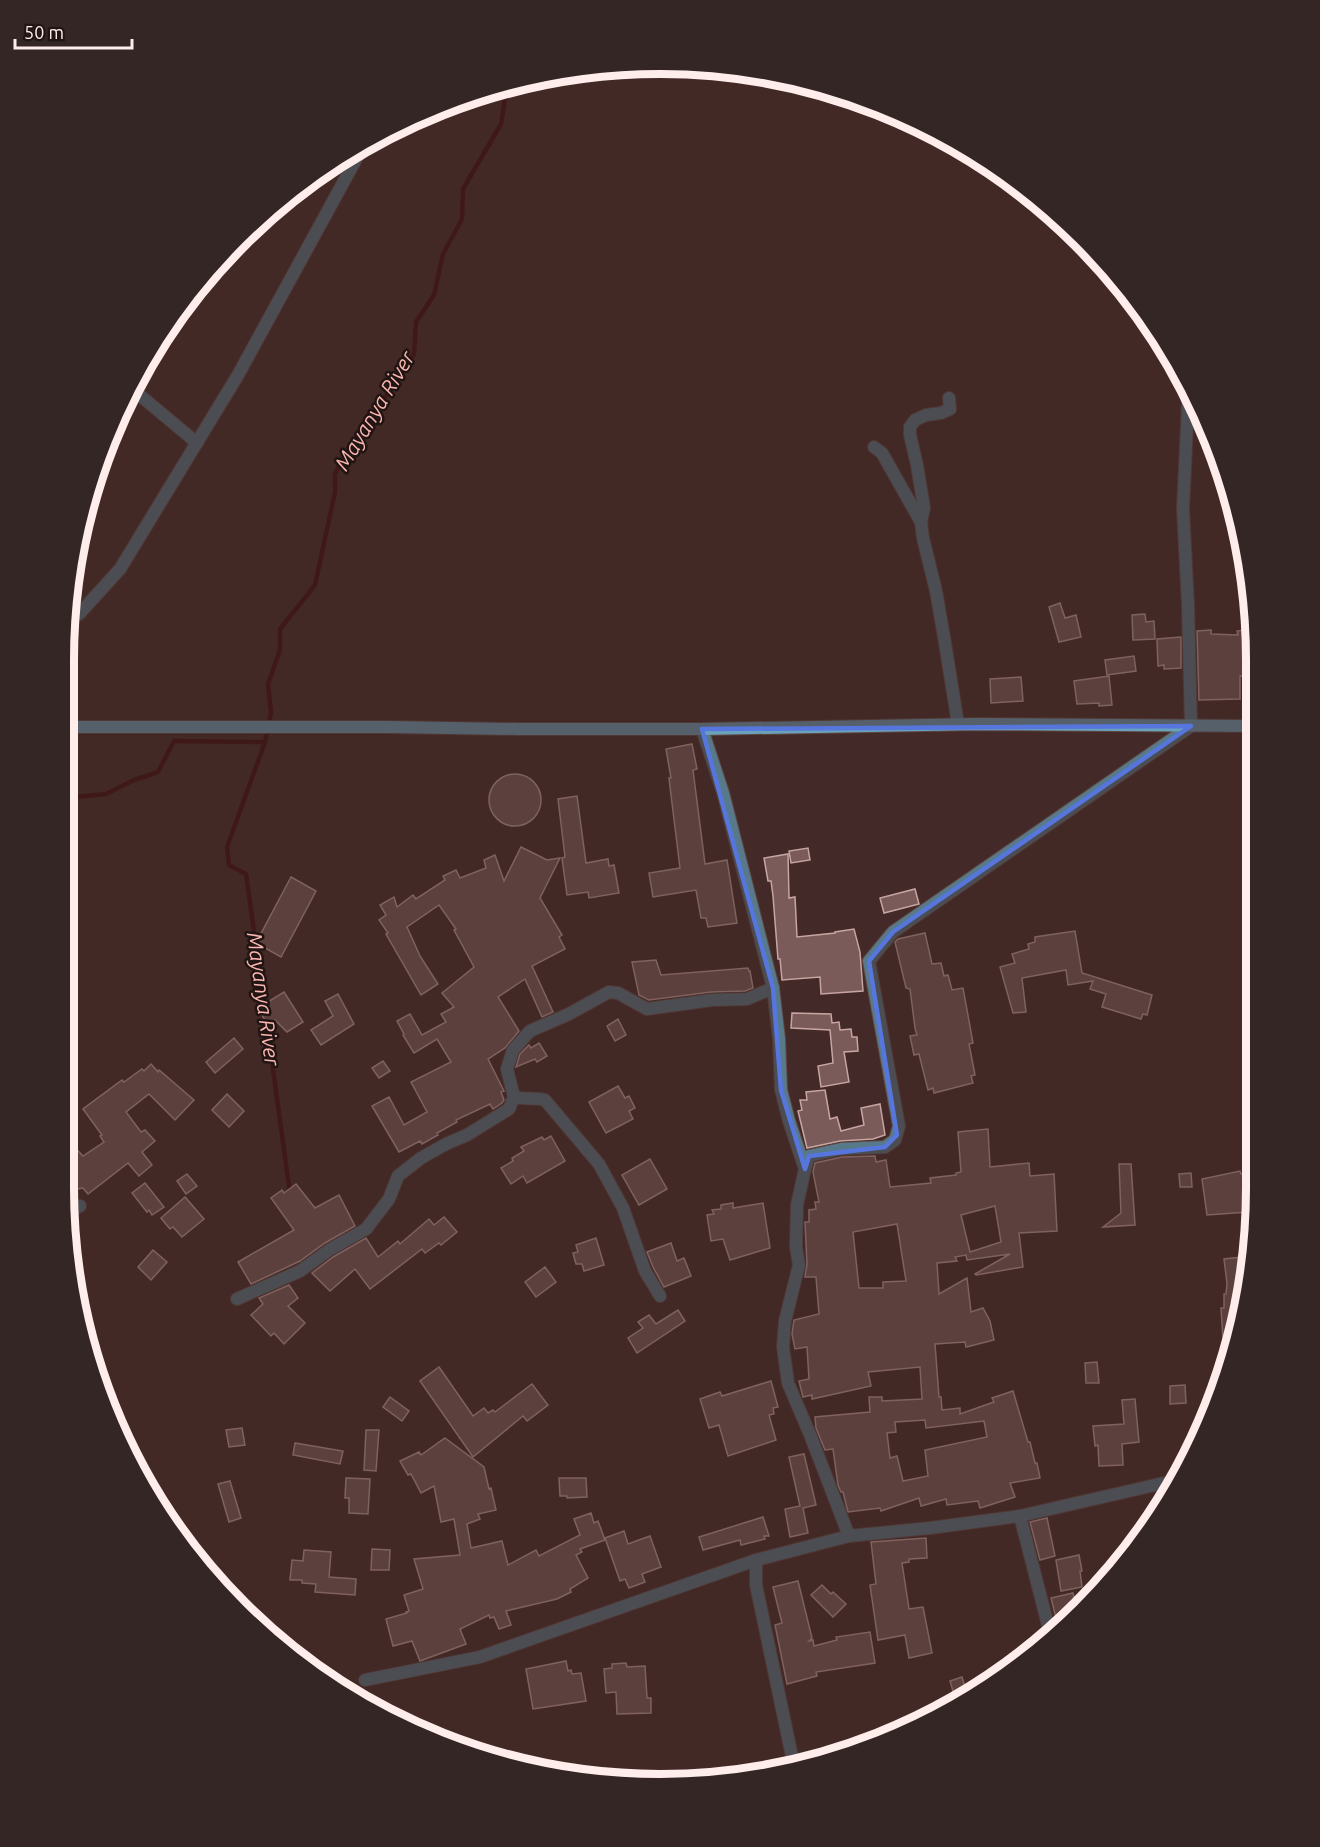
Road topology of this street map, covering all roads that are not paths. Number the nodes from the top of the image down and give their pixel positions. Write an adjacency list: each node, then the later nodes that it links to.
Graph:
1 (357, 158): 5 (street)
2 (138, 394): 5 (street)
3 (950, 398): 7 (street)
4 (1188, 405): 10 (street)
5 (197, 443): 8 (street)
6 (874, 447): 7 (street)
7 (921, 522): 9 (street)
8 (76, 616)
9 (958, 724): 10 (street); 13 (street)
10 (1191, 726): 11 (street); 16 (street)
11 (1246, 726)
12 (73, 727): 13 (street)
13 (702, 729): 14 (street)
14 (774, 988): 15 (street); 16 (street)
15 (514, 1097): 19 (street); 20 (street)
16 (805, 1169): 23 (street)
17 (80, 1206): 18 (street)
18 (74, 1209)
19 (660, 1296)
20 (237, 1299)
21 (1167, 1482): 22 (street)
22 (1020, 1516): 23 (street); 25 (street)
23 (849, 1536): 24 (street)
24 (756, 1560): 26 (street); 27 (street)
25 (1049, 1626)
26 (365, 1680)
27 (792, 1758)

